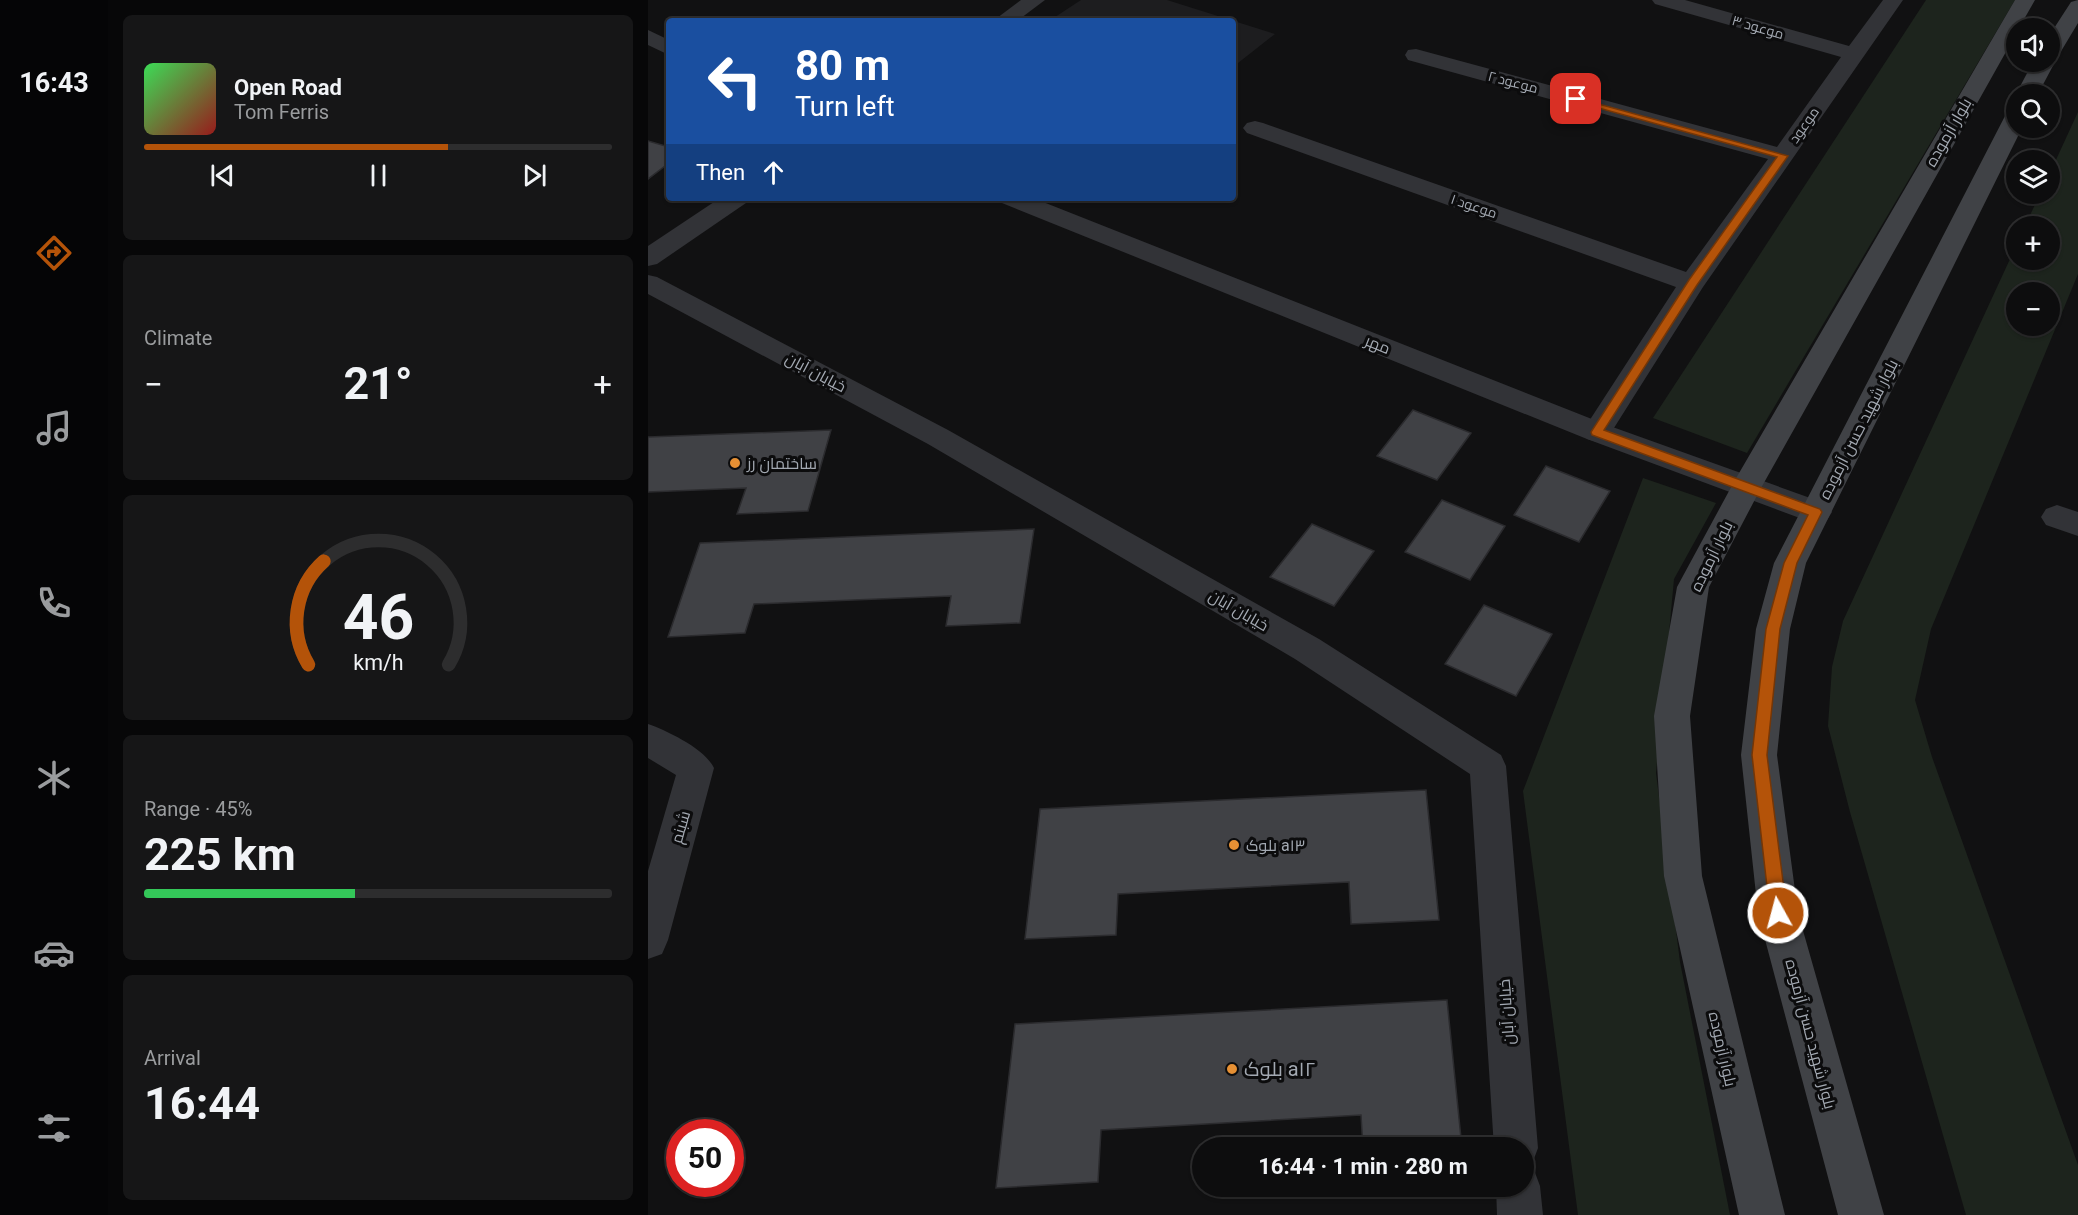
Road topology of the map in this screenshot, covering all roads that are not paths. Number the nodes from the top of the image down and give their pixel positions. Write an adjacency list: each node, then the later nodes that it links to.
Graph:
1 (1035, 0): 6 (street)
2 (1662, 0): 10 (street, موعود ۳)
3 (1893, 0): 10 (street, موعود)
4 (2025, 0): 21 (main road, بلوار آزموده)
5 (2073, 6): 7 (main road)
6 (1008, 18)
7 (2060, 31)
8 (648, 36): 9 (street)
9 (666, 48)
10 (1854, 54): 14 (street, موعود)
11 (1416, 55): 14 (street, موعود ۲)
12 (1255, 128): 19 (street, موعود ۱)
13 (2006, 136): 22 (main road, بلوار شهید حسن آزموده)
14 (1783, 156): 19 (street, موعود)
15 (733, 201): 17 (street)
16 (1019, 201): 20 (street, مهر)
17 (648, 258)
18 (648, 283): 25 (street, خیابان آبان)
19 (1692, 283): 20 (street, موعود)
20 (1597, 432): 21 (street, مهر)
21 (1746, 488): 22 (street, مهر); 28 (main road, بلوار آزموده)
22 (1816, 512): 29 (main road, بلوار شهید حسن آزموده)
23 (648, 739): 24 (street, شبنم)
24 (648, 940)
25 (1515, 1137)
26 (1519, 1197): 27 (street)
27 (1520, 1215)
28 (1762, 1215)
29 (1861, 1215)

